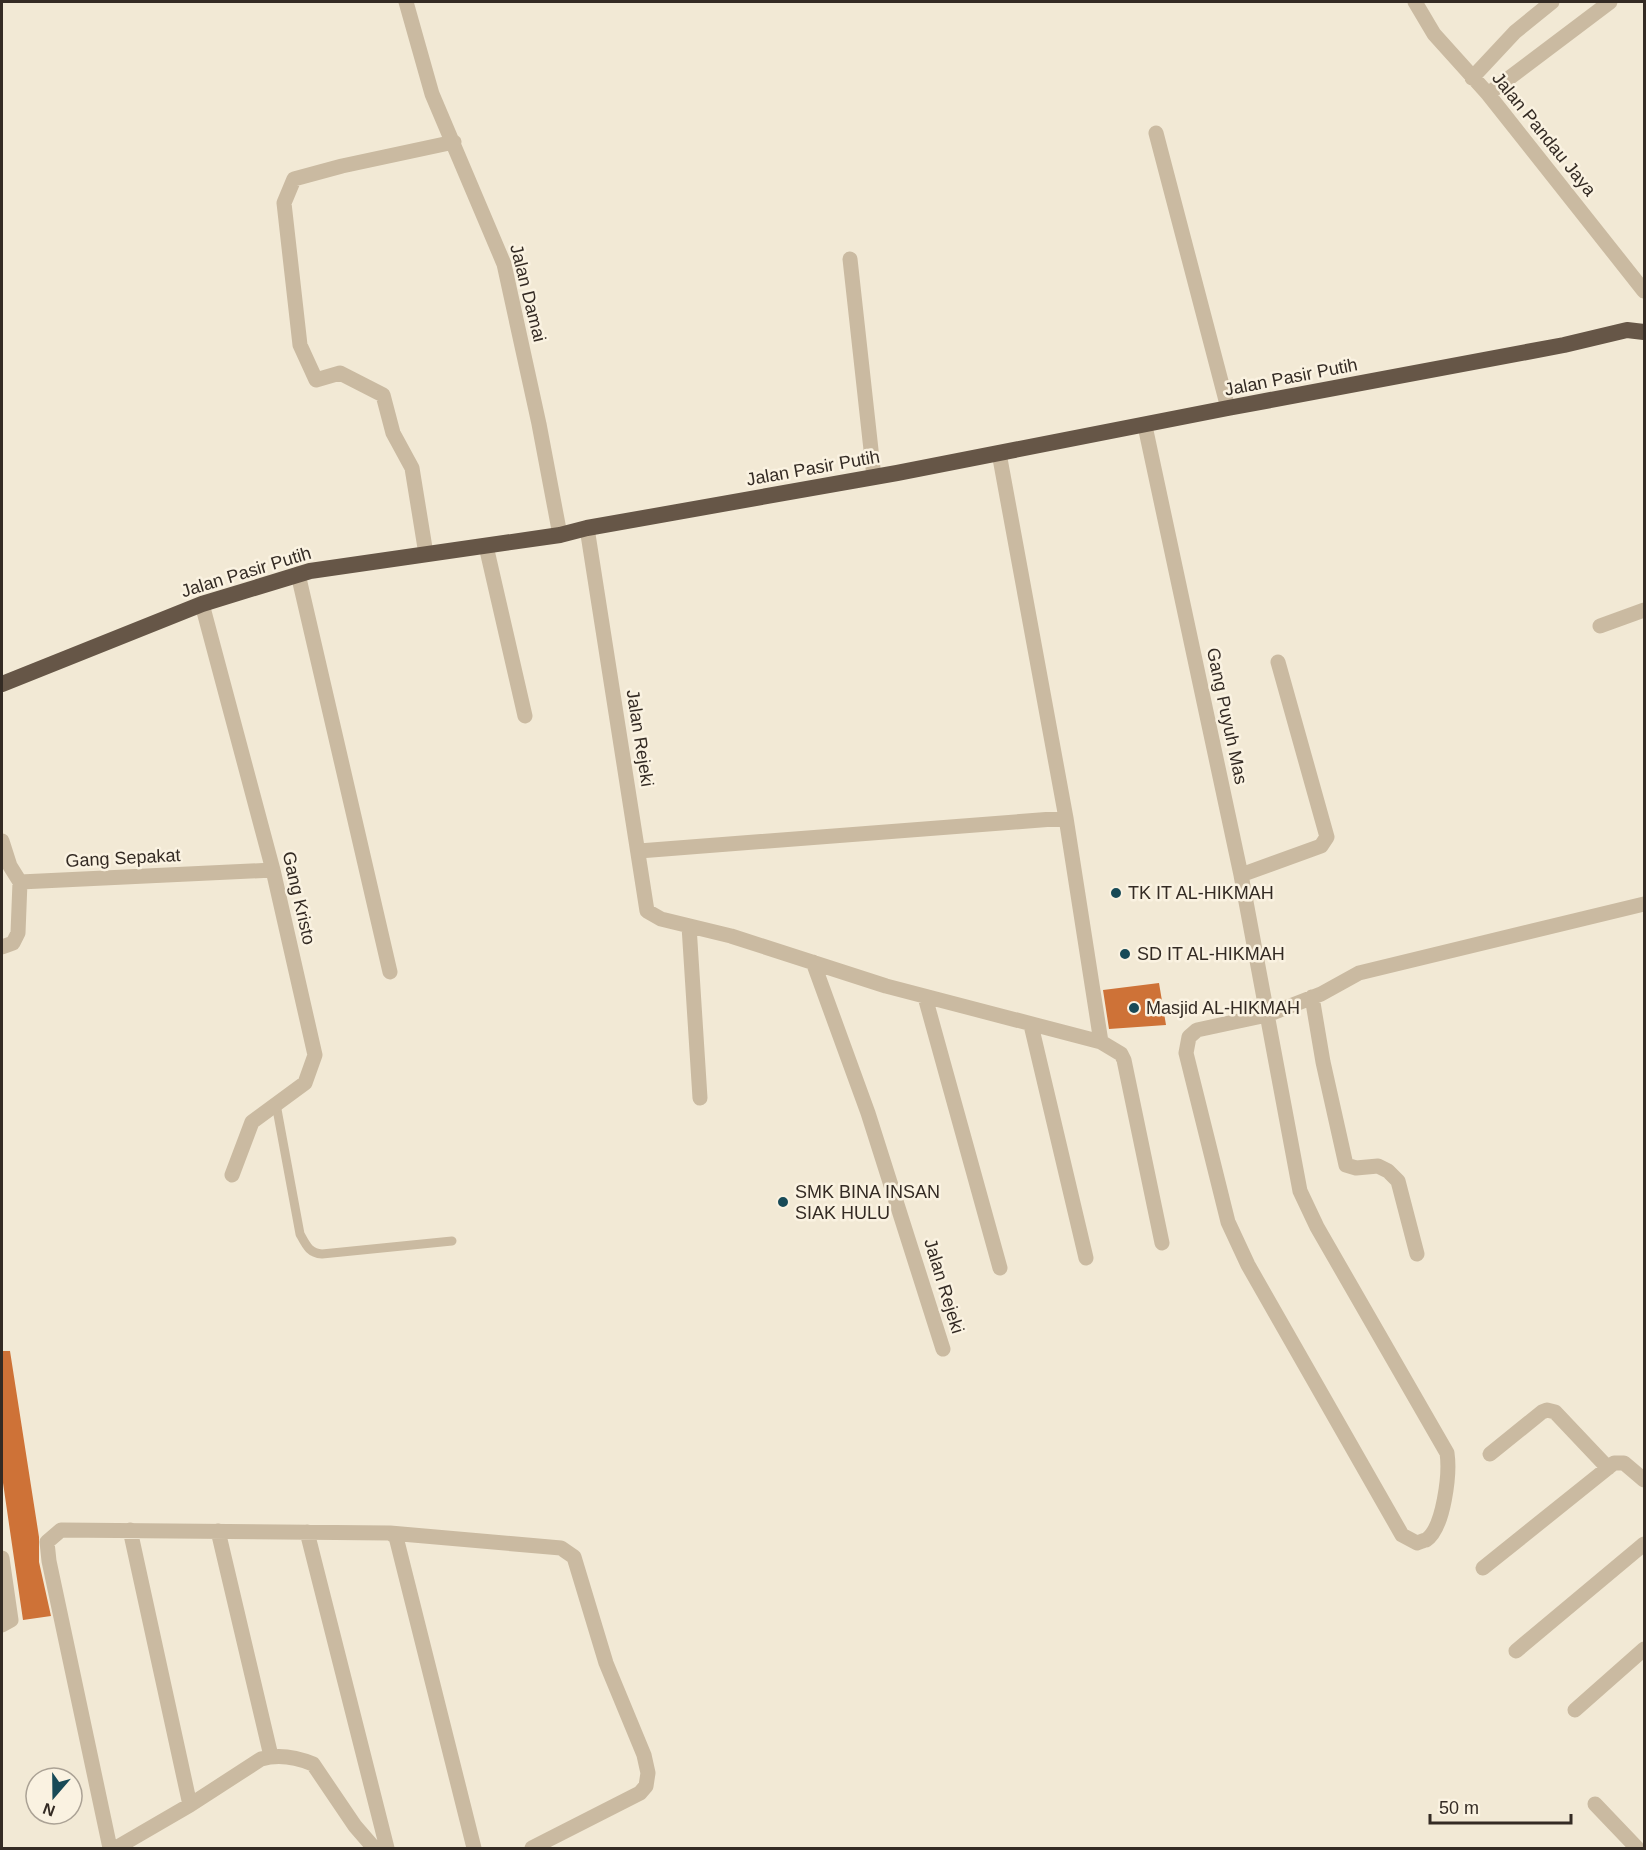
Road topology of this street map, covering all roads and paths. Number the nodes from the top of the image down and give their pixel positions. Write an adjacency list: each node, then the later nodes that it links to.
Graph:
1 (406, 2): 8 (street, Jalan Damai)
2 (1415, 2): 5 (street, Jalan Pandau Jaya)
3 (1552, 2): 5 (street)
4 (1610, 2): 6 (street)
5 (1472, 78): 6 (street, Jalan Pandau Jaya)
6 (1488, 94): 10 (street, Jalan Pandau Jaya)
7 (1156, 133): 12 (street)
8 (454, 142): 17 (street, Jalan Damai); 19 (street)
9 (850, 259): 15 (street)
10 (1644, 291)
11 (1644, 332): 12 (highway, Jalan Pasir Putih)
12 (1228, 408): 13 (highway, Jalan Pasir Putih)
13 (1145, 426): 14 (highway, Jalan Pasir Putih); 31 (street, Gang Puyuh Mas)
14 (999, 453): 15 (highway, Jalan Pasir Putih); 27 (street)
15 (874, 477): 16 (highway, Jalan Pasir Putih)
16 (586, 528): 17 (highway, Jalan Pasir Putih); 29 (street, Jalan Rejeki)
17 (560, 535): 18 (highway, Jalan Pasir Putih)
18 (486, 546): 19 (highway, Jalan Pasir Putih); 26 (street)
19 (426, 554): 20 (highway, Jalan Pasir Putih)
20 (298, 574): 21 (highway, Jalan Pasir Putih); 37 (street)
21 (202, 604): 25 (highway, Jalan Pasir Putih); 30 (street, Gang Kristo)
22 (1644, 610): 23 (street)
23 (1600, 626)
24 (1278, 662): 31 (street)
25 (2, 684)
26 (525, 716)
27 (1066, 818): 29 (street); 42 (street)
28 (2, 841): 32 (street)
29 (639, 851): 34 (street, Jalan Rejeki)
30 (273, 870): 32 (street, Gang Sepakat); 44 (street, Gang Kristo)
31 (1241, 875): 40 (street, Gang Puyuh Mas)
32 (20, 882): 35 (street)
33 (1644, 903): 39 (street)
34 (689, 926): 36 (street, Jalan Rejeki); 43 (street)
35 (2, 947)
36 (813, 962): 38 (street, Jalan Rejeki); 51 (street, Jalan Rejeki)
37 (390, 972)
38 (926, 997): 41 (street, Jalan Rejeki); 50 (street)
39 (1312, 997): 40 (street); 48 (street)
40 (1268, 1015): 40 (street, Gang Puyuh Mas)
41 (1031, 1025): 42 (street, Jalan Rejeki); 49 (street)
42 (1101, 1042): 47 (street, Jalan Rejeki)
43 (700, 1098)
44 (276, 1104): 45 (street, Gang Kristo); 46 (lane)
45 (232, 1175)
46 (452, 1241)
47 (1162, 1243)
48 (1417, 1254)
49 (1086, 1258)
50 (1000, 1268)
51 (944, 1348)
52 (1490, 1454): 53 (street)
53 (1608, 1468): 54 (street); 61 (street)
54 (1644, 1480)
55 (130, 1530): 56 (street); 68 (street); 69 (street)
56 (218, 1531): 57 (street); 66 (street)
57 (307, 1532): 58 (street); 72 (street)
58 (390, 1533): 73 (street); 74 (street)
59 (1644, 1544): 64 (street)
60 (2, 1558): 62 (street)
61 (1483, 1568)
62 (2, 1625)
63 (1644, 1649): 65 (street)
64 (1516, 1651)
65 (1575, 1710)
66 (271, 1756): 68 (street); 71 (street)
67 (1595, 1804): 75 (street)
68 (190, 1805): 70 (street)
69 (110, 1848)
70 (116, 1848)
71 (374, 1848)
72 (387, 1848)
73 (474, 1848)
74 (532, 1848)
75 (1636, 1848)

